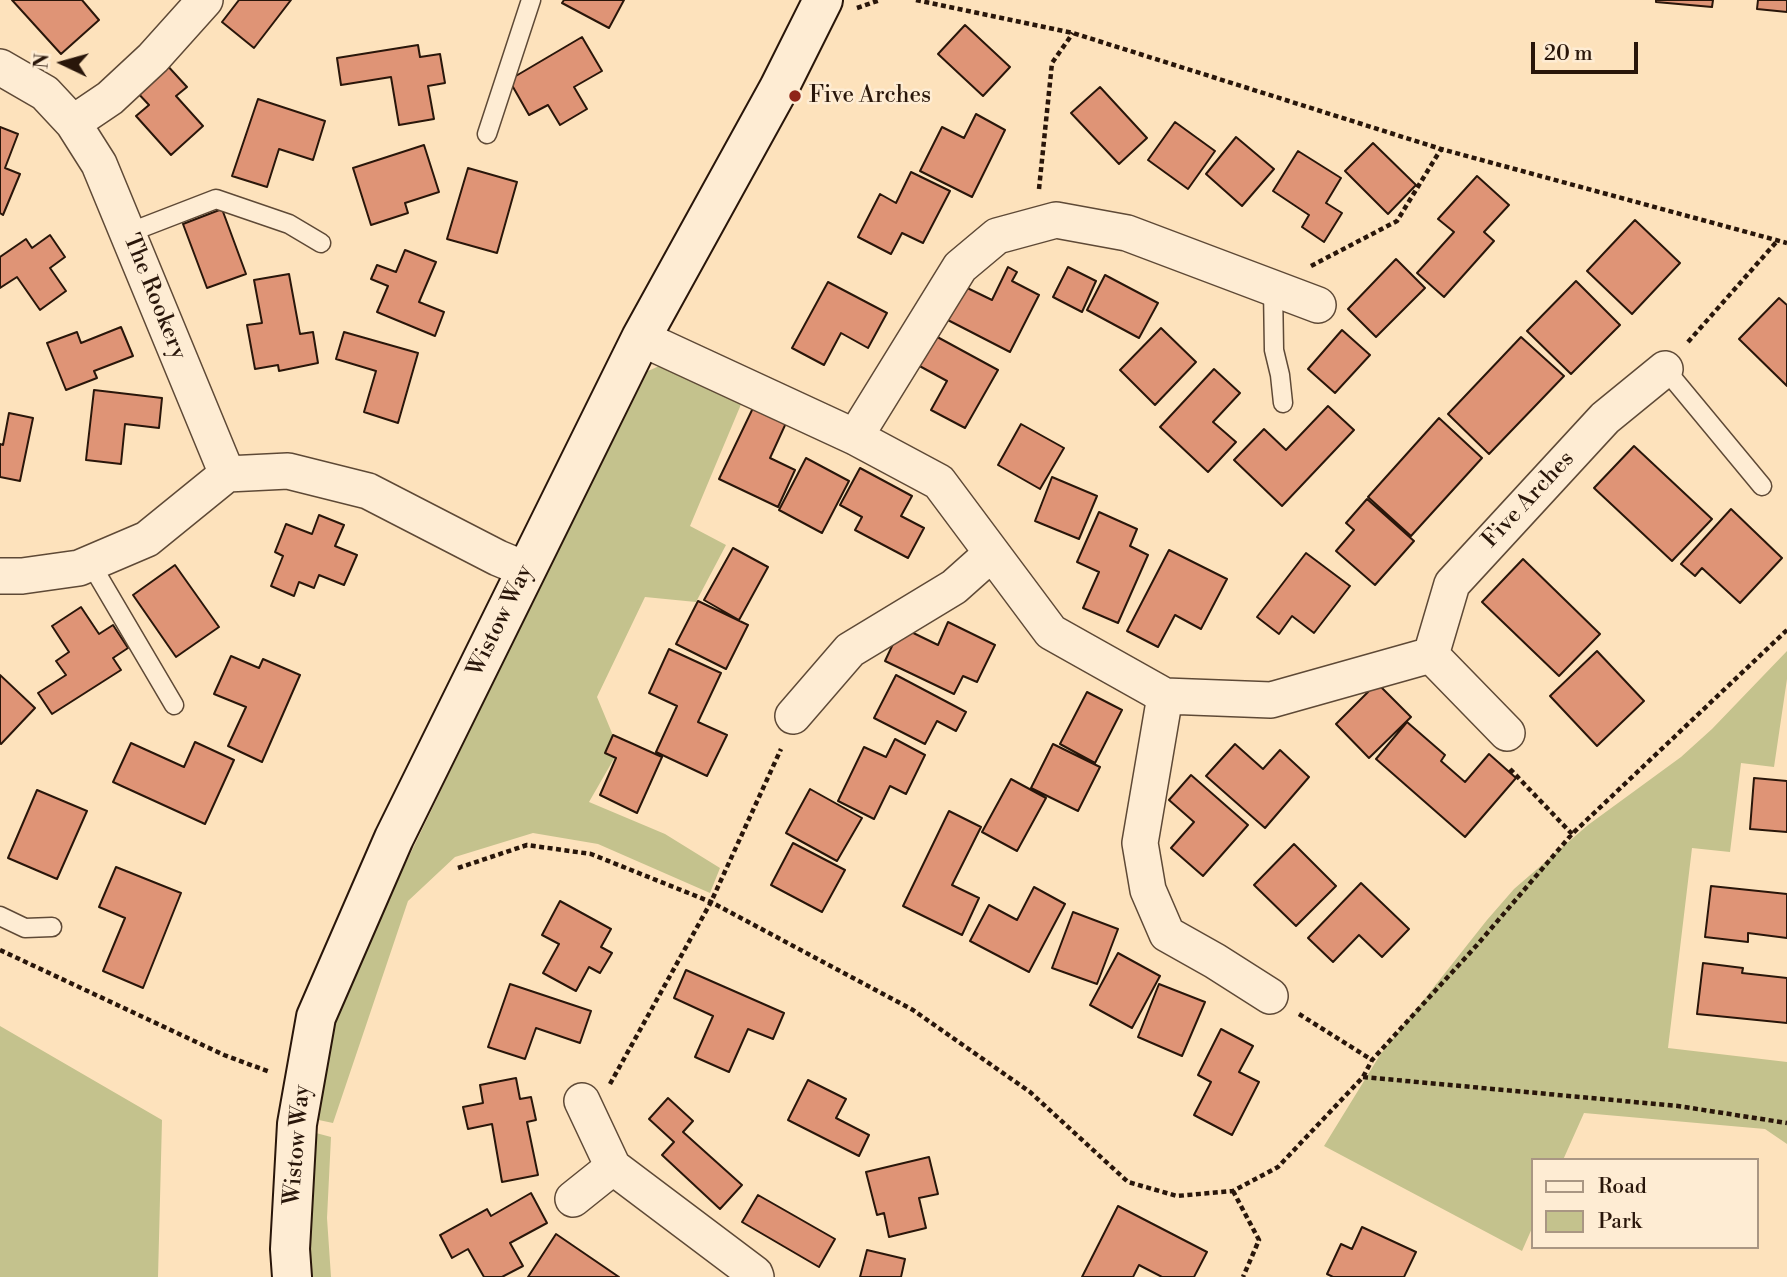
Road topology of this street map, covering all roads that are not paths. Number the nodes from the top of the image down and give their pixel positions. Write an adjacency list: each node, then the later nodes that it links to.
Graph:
1 (205, 0): 5 (street)
2 (531, 0): 6 (lane)
3 (838, 4): 11 (street, Wistow Way)
4 (0, 67): 5 (street, The Rookery)
5 (73, 123): 7 (street, The Rookery)
6 (487, 134)
7 (128, 233): 8 (lane); 15 (street, The Rookery)
8 (321, 243)
9 (1273, 288): 10 (street); 13 (lane); 14 (street)
10 (1318, 305)
11 (641, 338): 14 (street); 19 (street, Wistow Way)
12 (1665, 369): 16 (lane); 21 (street, Five Arches)
13 (1283, 403)
14 (855, 437): 17 (street)
15 (227, 474): 18 (street); 19 (street)
16 (1762, 486)
17 (991, 554): 22 (street); 24 (street)
18 (90, 564): 20 (street); 23 (lane)
19 (527, 570): 32 (street, Wistow Way)
20 (0, 576)
21 (1431, 655): 22 (street); 25 (street)
22 (1165, 696): 28 (street)
23 (174, 705)
24 (793, 716)
25 (1507, 733)
26 (0, 916): 27 (lane)
27 (52, 927)
28 (1270, 996)
29 (587, 1112): 30 (street)
30 (613, 1167): 31 (street); 33 (street)
31 (573, 1199)
32 (292, 1277)
33 (755, 1277)

